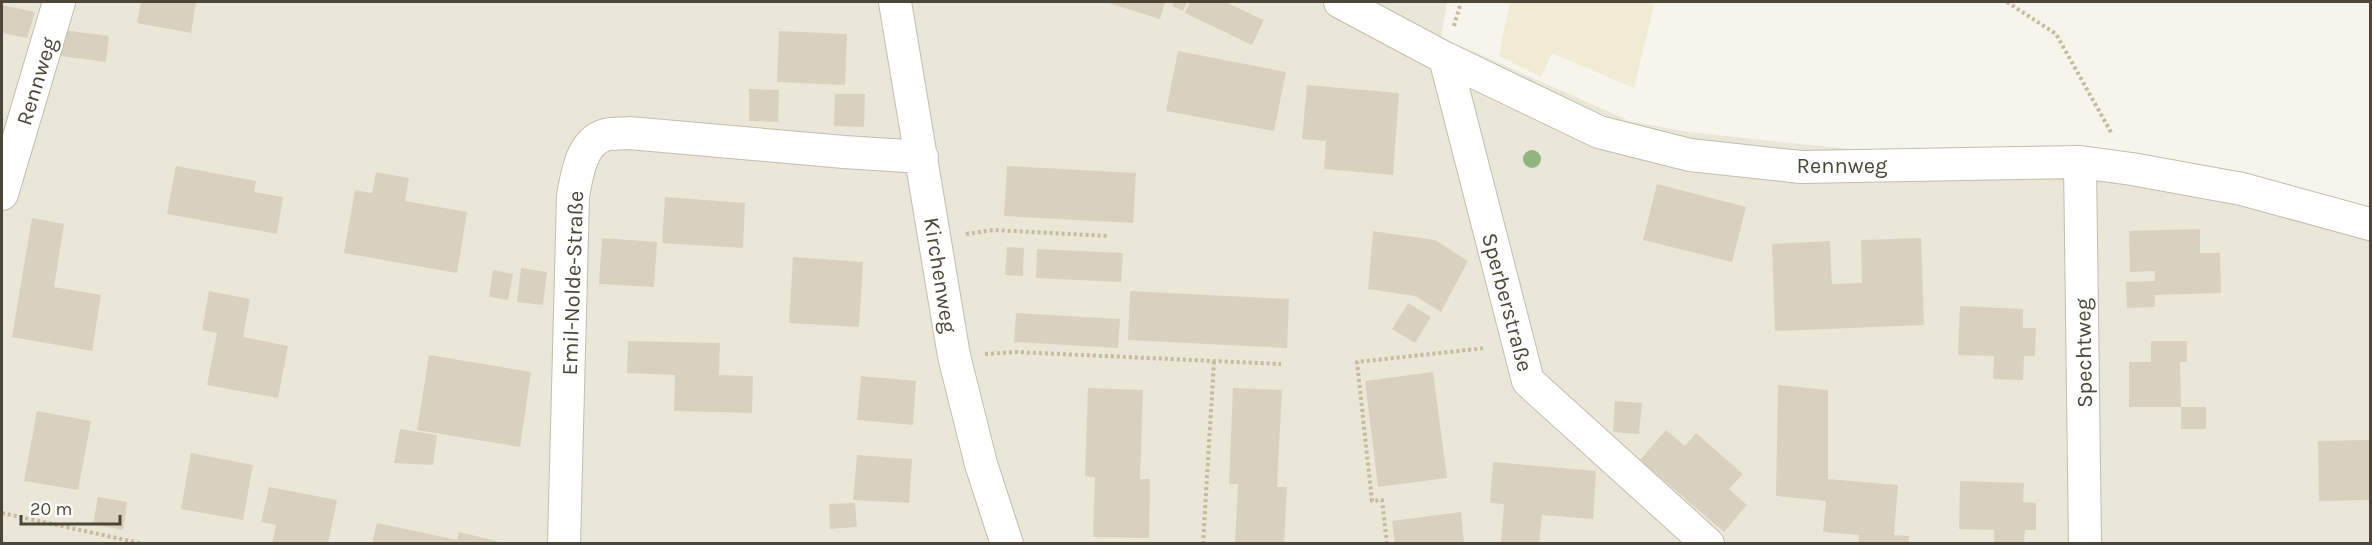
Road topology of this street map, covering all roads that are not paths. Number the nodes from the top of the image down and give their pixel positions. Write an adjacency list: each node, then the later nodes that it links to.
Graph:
1 (59, 2): 7 (street, Rennweg)
2 (895, 2): 5 (street, Kirchenweg)
3 (1340, 2): 4 (street, Rennweg)
4 (1445, 58): 6 (street, Rennweg); 11 (street, Sperberstraße)
5 (922, 157): 9 (street, Emil-Nolde-Straße); 10 (street, Kirchenweg)
6 (2080, 162): 8 (street, Rennweg); 12 (street, Spechtweg)
7 (2, 194)
8 (2370, 224)
9 (564, 543)
10 (1007, 543)
11 (1708, 543)
12 (2085, 543)

